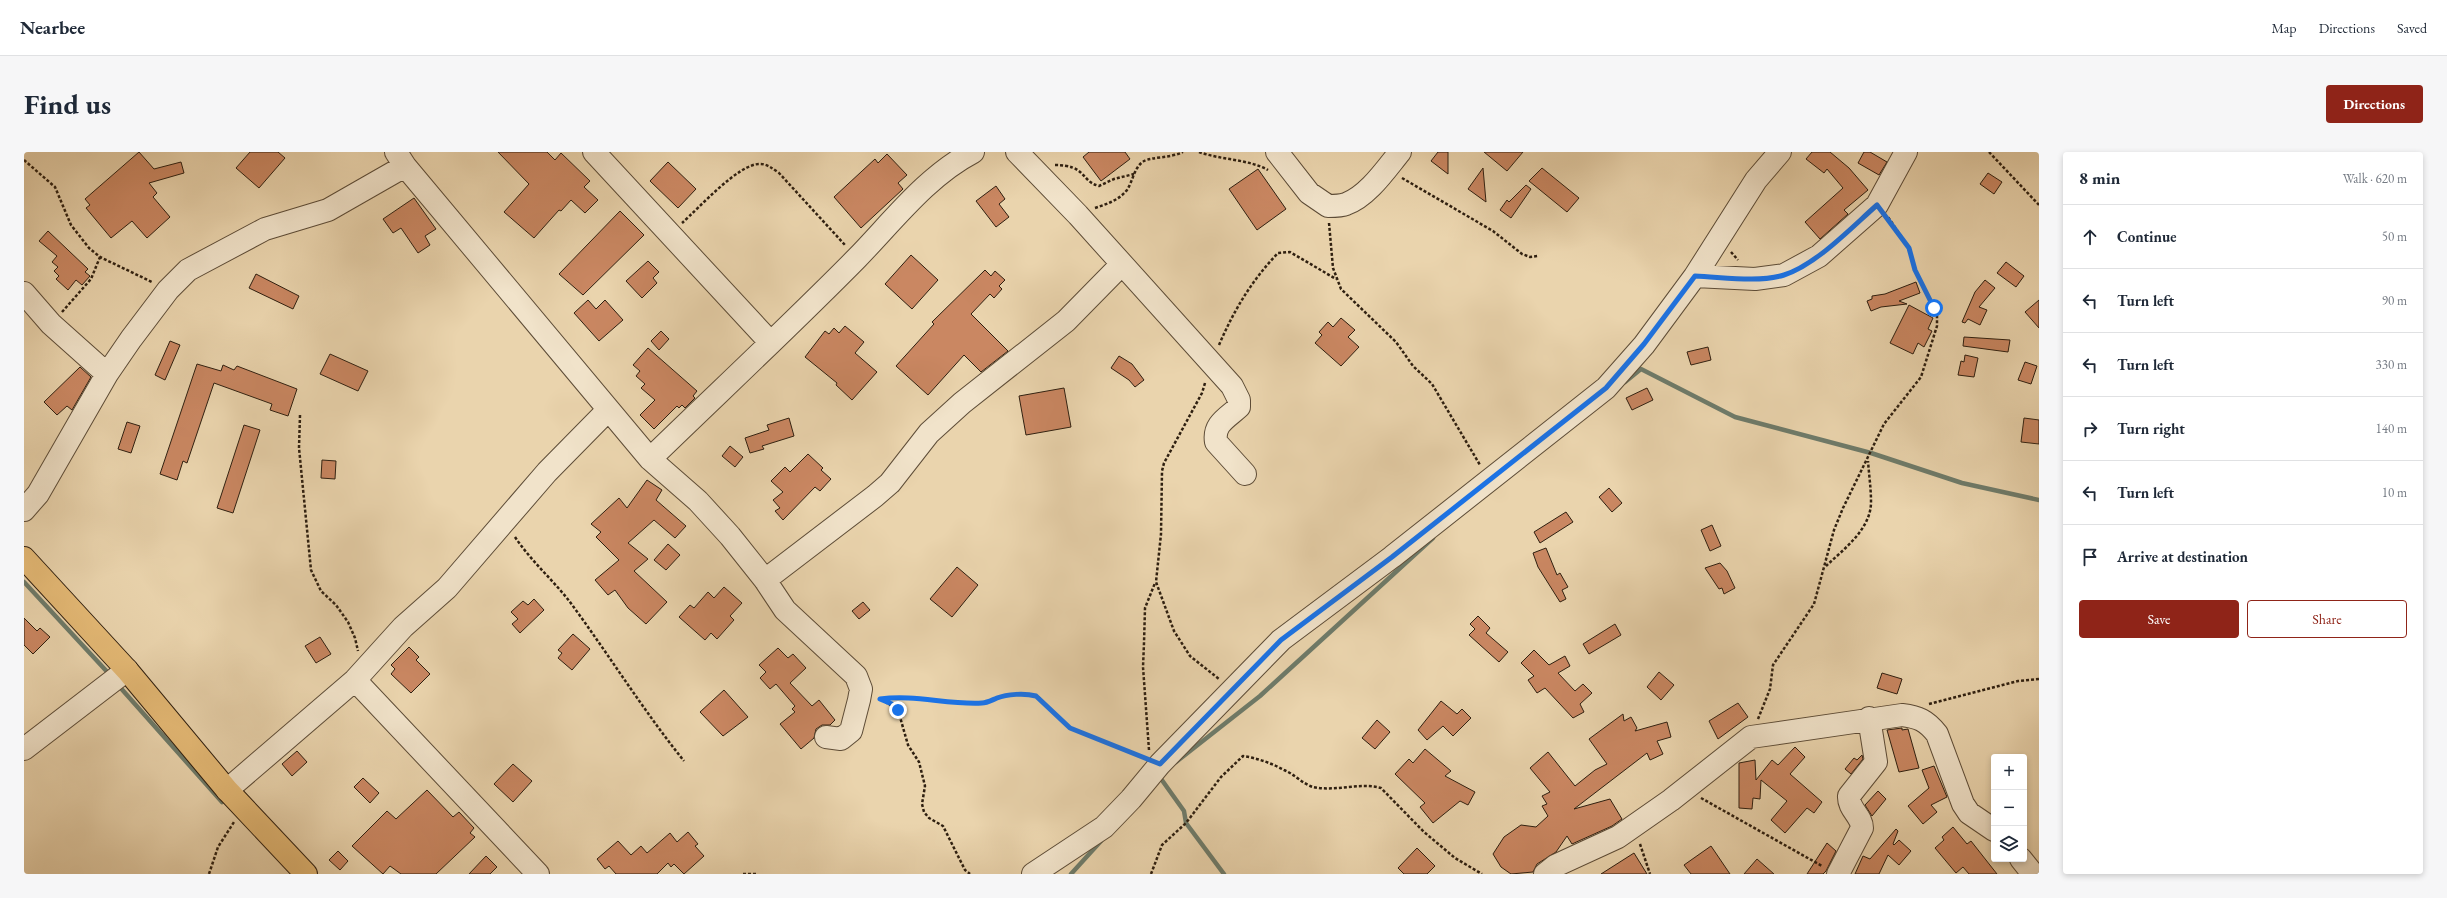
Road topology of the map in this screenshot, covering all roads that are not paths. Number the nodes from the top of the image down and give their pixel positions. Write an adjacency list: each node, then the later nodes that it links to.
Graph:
1 (594, 152): 12 (street)
2 (973, 152): 12 (street)
3 (1017, 152): 9 (street)
4 (1400, 152): 8 (street)
5 (1780, 152): 10 (street)
6 (1906, 152): 10 (street)
7 (401, 159): 13 (street); 14 (street)
8 (1274, 162)
9 (1122, 264): 16 (street); 19 (street)
10 (1695, 276): 31 (street)
11 (24, 293): 13 (street)
12 (770, 342): 15 (street)
13 (107, 374): 17 (street)
14 (608, 410): 15 (street); 21 (street)
15 (650, 459): 19 (street)
16 (1245, 474)
17 (24, 510)
18 (24, 558): 20 (main road)
19 (765, 580): 23 (street)
20 (127, 670): 24 (street); 25 (main road)
21 (357, 678): 25 (street); 30 (street)
22 (1869, 718): 26 (street); 28 (street); 32 (street)
23 (826, 737)
24 (24, 749)
25 (227, 790): 29 (main road)
26 (1991, 828)
27 (2023, 862): 33 (street)
28 (1832, 872)
29 (306, 874)
30 (538, 874)
31 (1033, 874)
32 (1545, 874)
33 (2033, 874)

